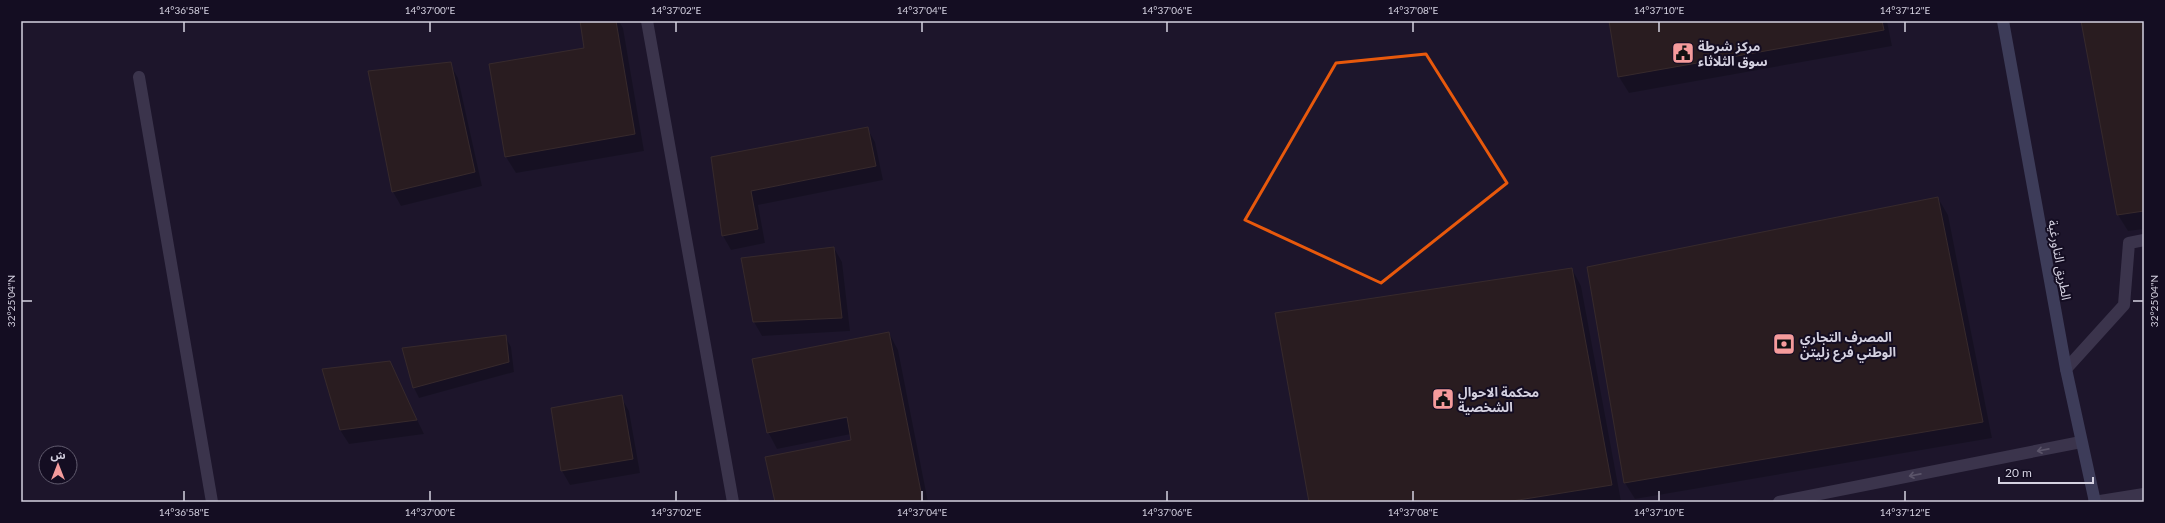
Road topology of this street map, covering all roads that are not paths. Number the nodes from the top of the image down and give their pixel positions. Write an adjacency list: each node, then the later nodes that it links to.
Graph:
1 (648, 21): 9 (street)
2 (2003, 21): 5 (street, الطريق التاورغية)
3 (139, 77): 8 (street)
4 (2144, 240): 5 (street)
5 (2066, 369): 6 (street, الطريق التاورغية)
6 (2081, 442): 10 (street, one-way to 10); 11 (street, الطريق التاورغية)
7 (2144, 494): 11 (street)
8 (212, 502)
9 (733, 502)
10 (1779, 502)
11 (2095, 502)

